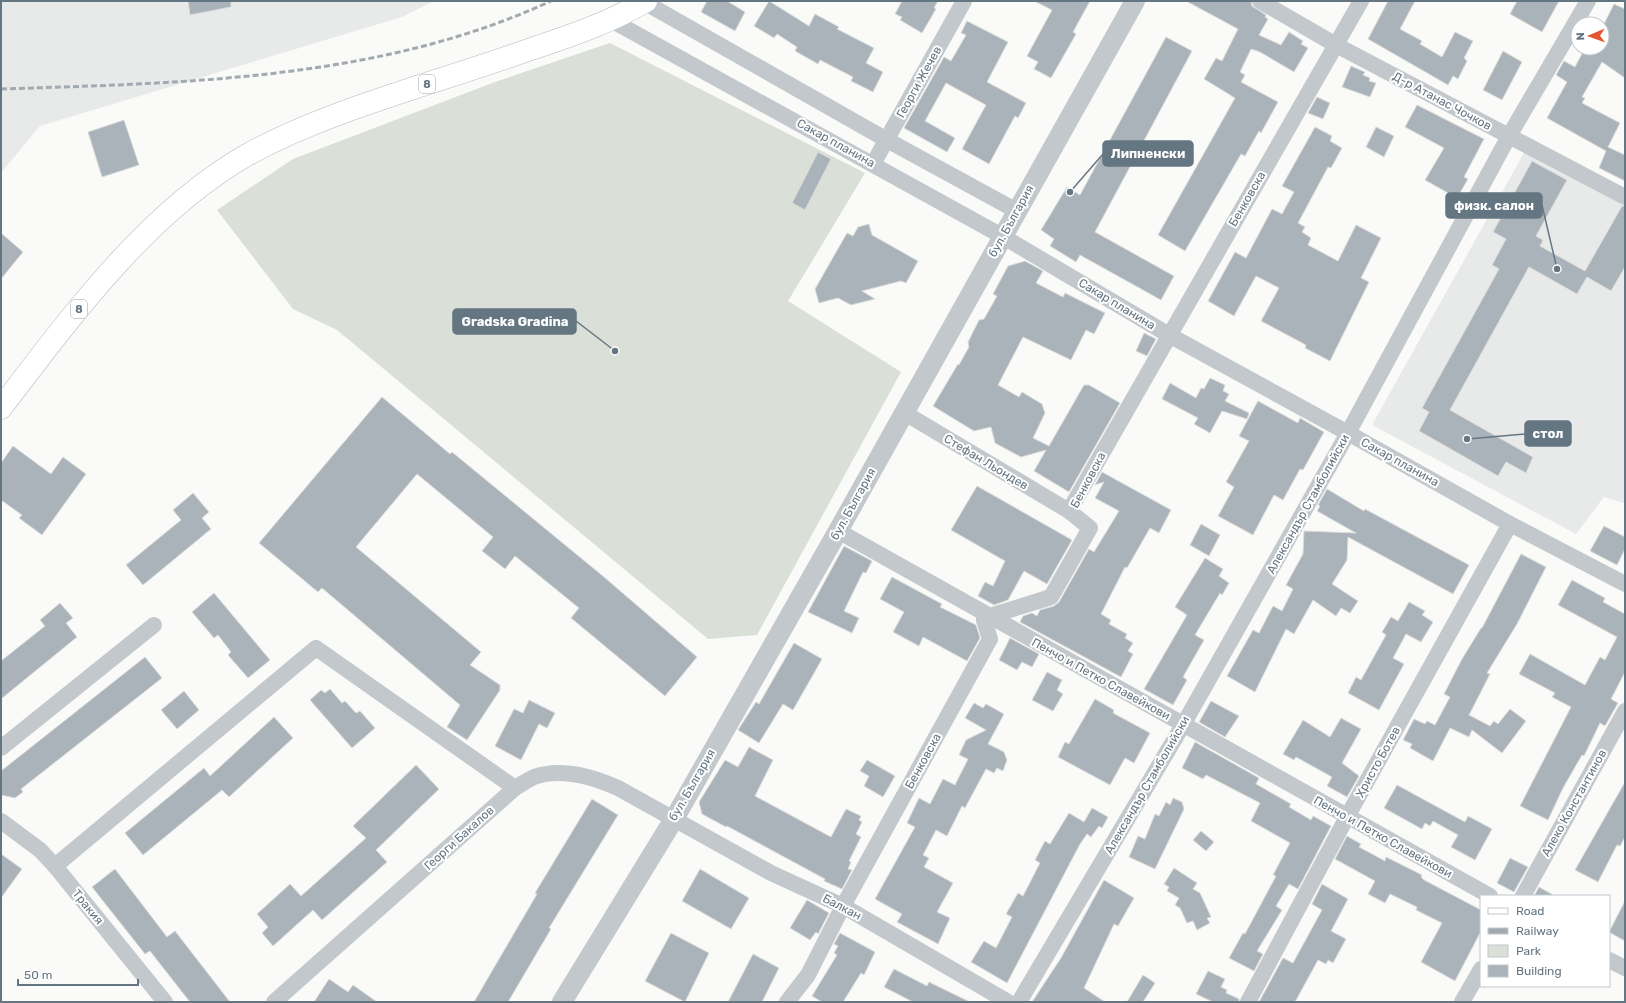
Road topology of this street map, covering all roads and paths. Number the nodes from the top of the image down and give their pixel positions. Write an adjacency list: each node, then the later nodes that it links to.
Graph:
1 (964, 1): 10 (street, Георги Жечев)
2 (1135, 1): 13 (street, бул. България)
3 (1260, 1): 8 (street, Д-р Атанас Чочков)
4 (1361, 1): 8 (street, Бенковска)
5 (1588, 1): 9 (street, Александър Стамболийски)
6 (645, 2): 7 (main road, 8); 10 (street)
7 (611, 20): 11 (street, Сакар планина); 16 (main road, 8)
8 (1336, 45): 9 (street, Д-р Атанас Чочков); 15 (street, Бенковска)
9 (1509, 136): 12 (street, Д-р Атанас Чочков); 18 (street, Александър Стамболийски)
10 (887, 140): 11 (street, Георги Жечев); 13 (street)
11 (873, 164): 14 (street, Сакар планина)
12 (1625, 197)
13 (1017, 210): 14 (street, бул. България)
14 (1002, 236): 15 (street, Сакар планина); 17 (street, бул. България)
15 (1169, 336): 18 (street, Сакар планина); 19 (street, Бенковска)
16 (1, 408)
17 (903, 412): 19 (street, Стефан Льондев); 21 (street, бул. България)
18 (1348, 432): 20 (street, Сакар планина); 26 (street, Александър Стамболийски)
19 (1069, 511): 23 (street, Бенковска)
20 (1510, 524): 22 (street, Сакар планина); 29 (street, Христо Ботев)
21 (838, 531): 23 (street, Пенчо и Петко Славейкови); 30 (street, бул. България)
22 (1625, 584)
23 (990, 616): 26 (street, Пенчо и Петко Славейкови); 35 (street, Бенковска)
24 (154, 625): 27 (street)
25 (1625, 710): 34 (street, Алеко Константинов)
26 (1183, 725): 29 (street, Пенчо и Петко Славейкови); 44 (street, Александър Стамболийски)
27 (1, 748)
28 (515, 788): 30 (street, Георги Бакалов); 32 (street); 40 (street, Георги Бакалов)
29 (1347, 817): 33 (street, Пенчо и Петко Славейкови); 45 (street, Христо Ботев)
30 (674, 818): 35 (street, Балкан); 41 (street, бул. България)
31 (1, 821): 32 (street, Тракия)
32 (55, 866): 39 (street, Тракия)
33 (1488, 895)
34 (1524, 895)
35 (844, 906): 42 (street, Бенковска); 43 (street, Балкан)
36 (1610, 960): 37 (street)
37 (1625, 968)
38 (1480, 971): 46 (street)
39 (165, 1002)
40 (274, 1002)
41 (562, 1002)
42 (787, 1002)
43 (1008, 1002)
44 (1019, 1002)
45 (1248, 1002)
46 (1462, 1002)

